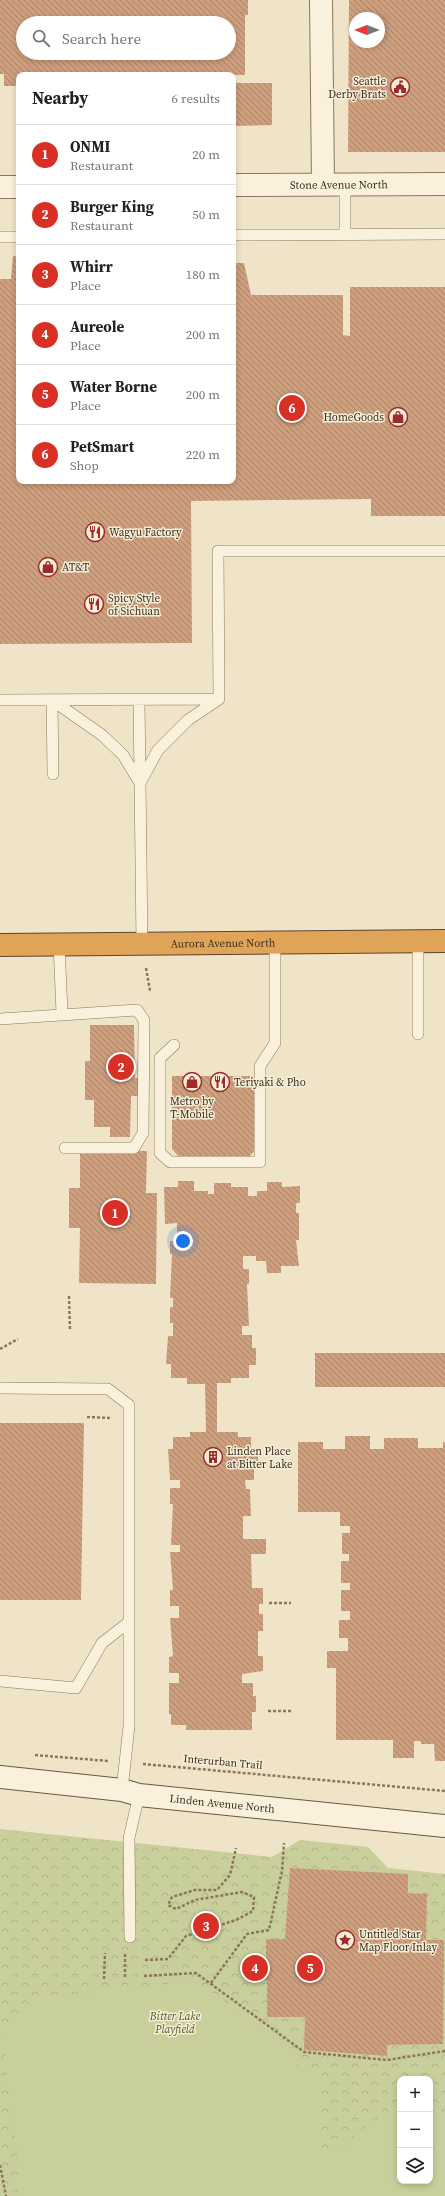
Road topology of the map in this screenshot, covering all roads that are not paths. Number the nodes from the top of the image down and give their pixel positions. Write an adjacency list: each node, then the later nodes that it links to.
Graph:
1 (321, 0): 2 (street)
2 (323, 184): 3 (street, Stone Avenue North); 5 (street, Stone Avenue North)
3 (345, 184): 4 (street, Stone Avenue North); 9 (lane)
4 (445, 184)
5 (236, 185)
6 (16, 187): 7 (street)
7 (0, 188)
8 (445, 234): 9 (lane)
9 (345, 235): 10 (lane)
10 (236, 236)
11 (0, 237): 12 (lane)
12 (16, 237)
13 (445, 551): 15 (lane)
14 (139, 699): 15 (lane); 17 (lane); 19 (lane)
15 (219, 699): 19 (lane)
16 (0, 700): 17 (lane)
17 (52, 700): 18 (lane); 19 (lane)
18 (52, 774)
19 (140, 784): 24 (lane)
20 (418, 941): 21 (highway, Aurora Avenue North); 22 (highway, Aurora Avenue North); 28 (lane)
21 (445, 941)
22 (276, 943): 24 (highway, Aurora Avenue North); 29 (lane)
23 (59, 944): 24 (highway, Aurora Avenue North); 25 (highway, Aurora Avenue North); 26 (lane)
24 (142, 944)
25 (0, 946)
26 (62, 1013): 27 (lane); 30 (lane)
27 (0, 1019)
28 (418, 1034)
29 (174, 1045)
30 (65, 1148)
31 (0, 1388): 32 (lane)
32 (130, 1622): 33 (lane); 35 (lane)
33 (0, 1681)
34 (0, 1777): 35 (street, Linden Avenue North)
35 (131, 1793): 36 (street, Linden Avenue North); 37 (lane)
36 (445, 1826)
37 (130, 1937)

